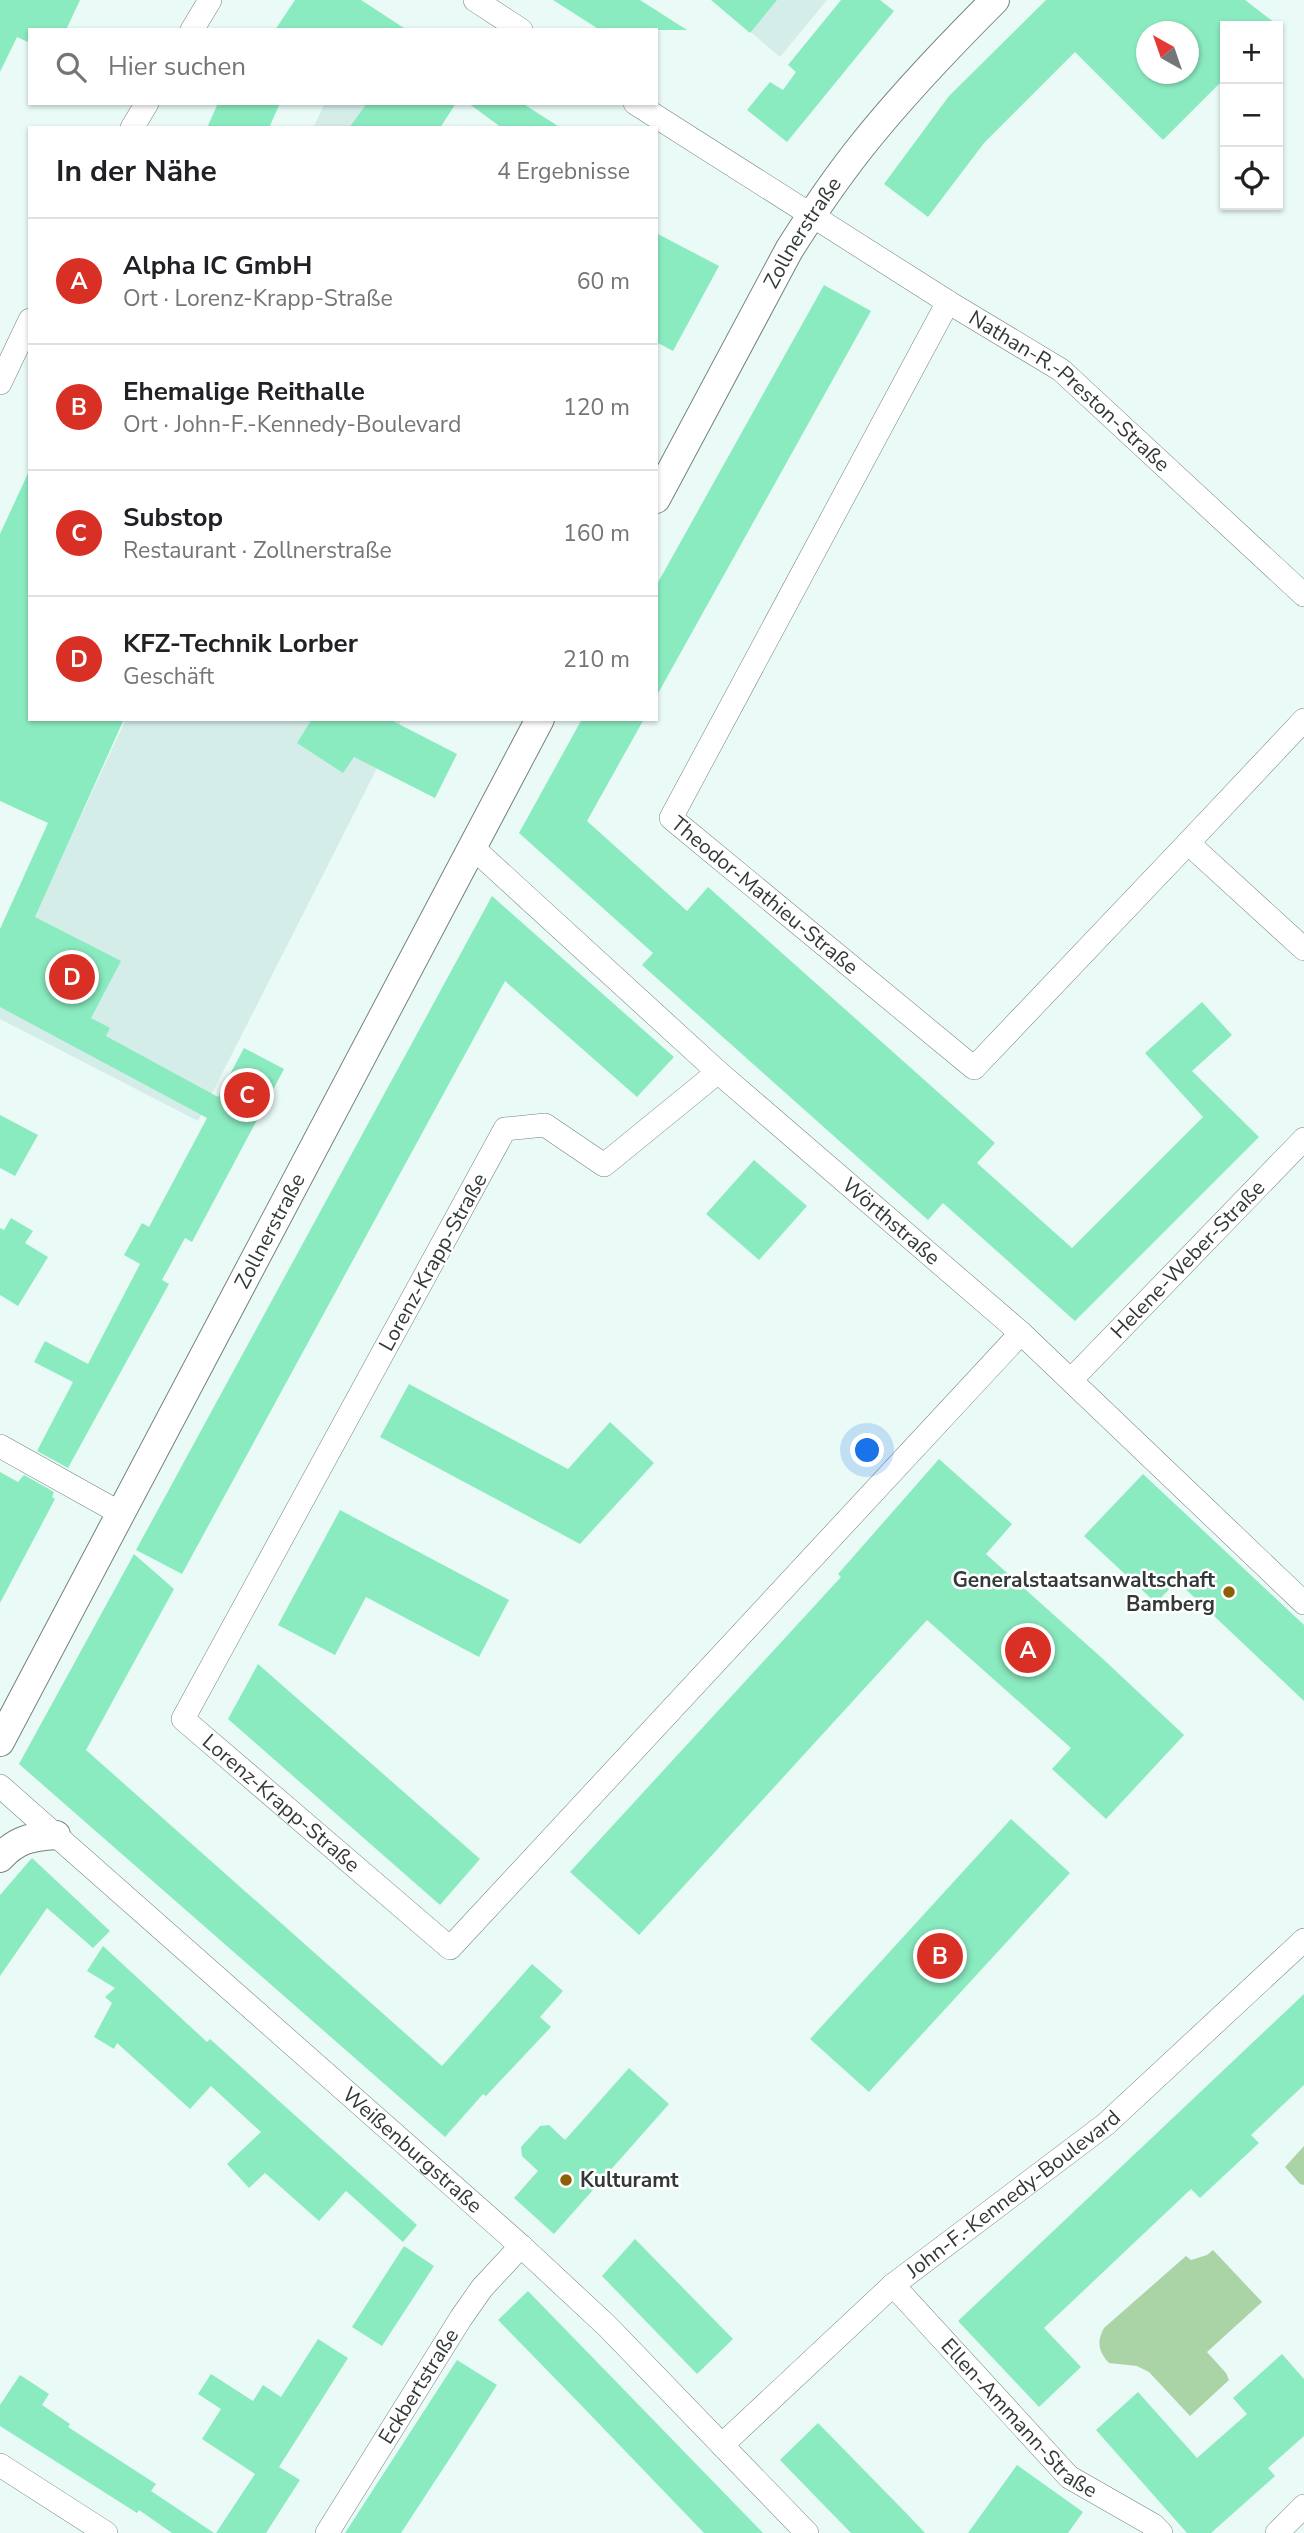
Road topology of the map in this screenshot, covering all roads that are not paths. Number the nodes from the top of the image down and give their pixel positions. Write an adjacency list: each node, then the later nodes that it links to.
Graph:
1 (210, 0): 4 (street)
2 (475, 0): 5 (street)
3 (995, 0): 9 (street, Zollnerstraße)
4 (193, 28)
5 (518, 28)
6 (146, 105): 8 (street)
7 (638, 105): 9 (street, Nathan-R.-Preston-Straße)
8 (133, 126)
9 (812, 215): 10 (street, Nathan-R.-Preston-Straße); 13 (street, Zollnerstraße)
10 (948, 302): 14 (street, Nathan-R.-Preston-Straße); 17 (street, Theodor-Mathieu-Straße)
11 (28, 324): 12 (street)
12 (0, 383)
13 (658, 495)
14 (1304, 595)
15 (1304, 720): 17 (street)
16 (539, 721): 18 (street, Zollnerstraße)
17 (1188, 844): 19 (street)
18 (472, 847): 20 (street, Wörthstraße); 25 (street, Zollnerstraße)
19 (1304, 949)
20 (718, 1072): 22 (street, Wörthstraße); 22 (street, Lorenz-Krapp-Straße)
21 (1304, 1139): 23 (street, Helene-Weber-Straße)
22 (1021, 1333): 23 (street, Wörthstraße)
23 (1071, 1380): 26 (street, Wörthstraße)
24 (0, 1446): 25 (street)
25 (120, 1513): 27 (street, Zollnerstraße)
26 (1304, 1603)
27 (0, 1742)
28 (0, 1786): 29 (street, Weißenburgstraße)
29 (56, 1835): 30 (street); 32 (street, Weißenburgstraße)
30 (0, 1858)
31 (1304, 1940): 33 (street, John-F.-Kennedy-Boulevard)
32 (521, 2246): 34 (street, Weißenburgstraße); 38 (street, Eckbertstraße)
33 (894, 2285): 34 (street, John-F.-Kennedy-Boulevard); 40 (street, Ellen-Ammann-Straße)
34 (722, 2445): 39 (street, Weißenburgstraße)
35 (0, 2465): 37 (street)
36 (1304, 2506): 41 (street)
37 (106, 2533)
38 (327, 2533)
39 (807, 2533)
40 (1161, 2533)
41 (1277, 2533)

